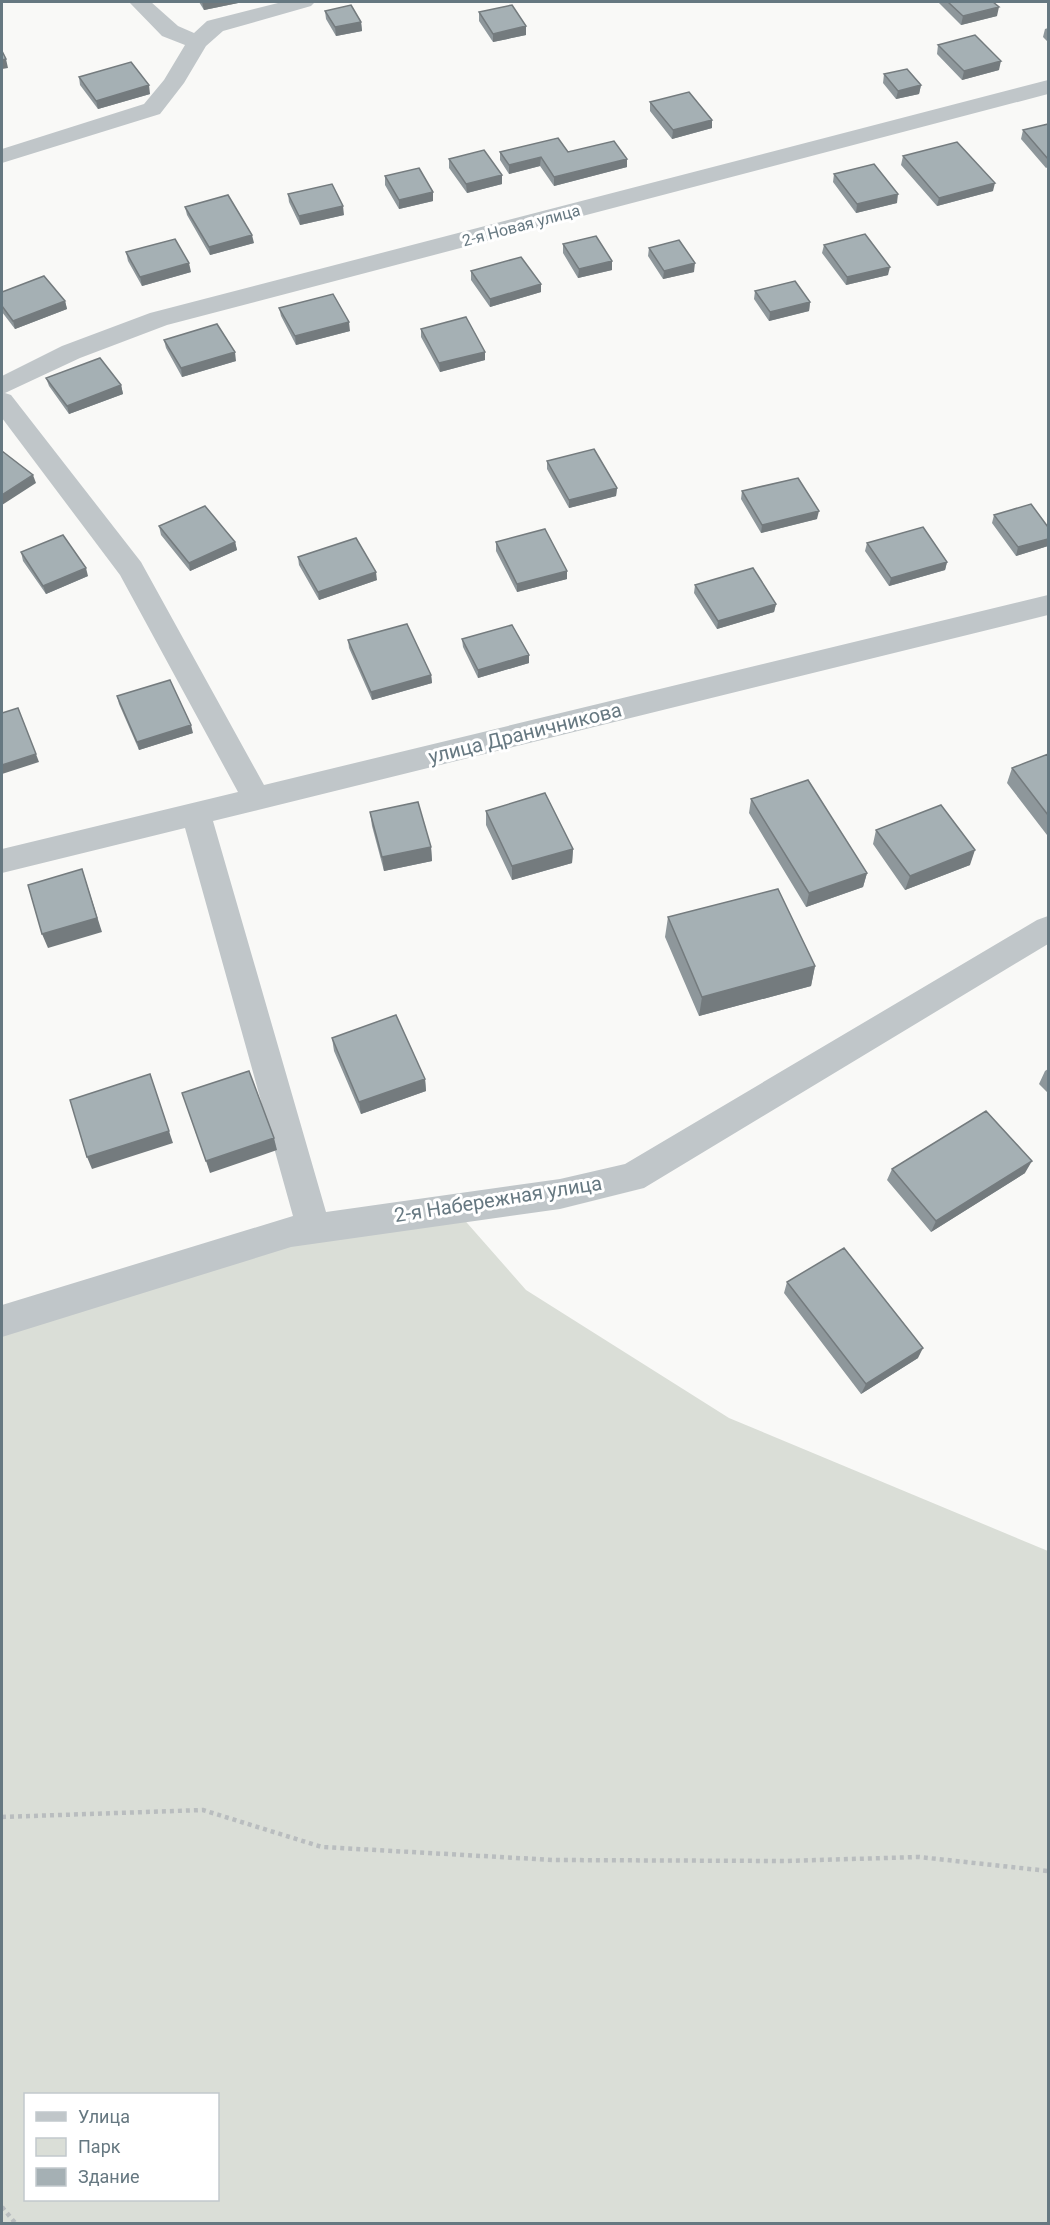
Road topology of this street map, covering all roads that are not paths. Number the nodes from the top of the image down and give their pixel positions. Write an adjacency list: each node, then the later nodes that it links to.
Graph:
1 (139, 2): 3 (street)
2 (304, 2): 3 (street)
3 (197, 42): 5 (street)
4 (1048, 87): 6 (street, 2-я Новая улица)
5 (2, 156)
6 (2, 386)
7 (2, 402): 9 (street)
8 (1048, 605): 9 (street, улица Драничникова)
9 (257, 799): 10 (street, улица Драничникова)
10 (196, 813): 11 (street, улица Драничникова); 13 (street)
11 (2, 861)
12 (1048, 928): 13 (street, 2-я Набережная улица)
13 (313, 1227): 14 (street, 2-я Набережная улица)
14 (2, 1322)

